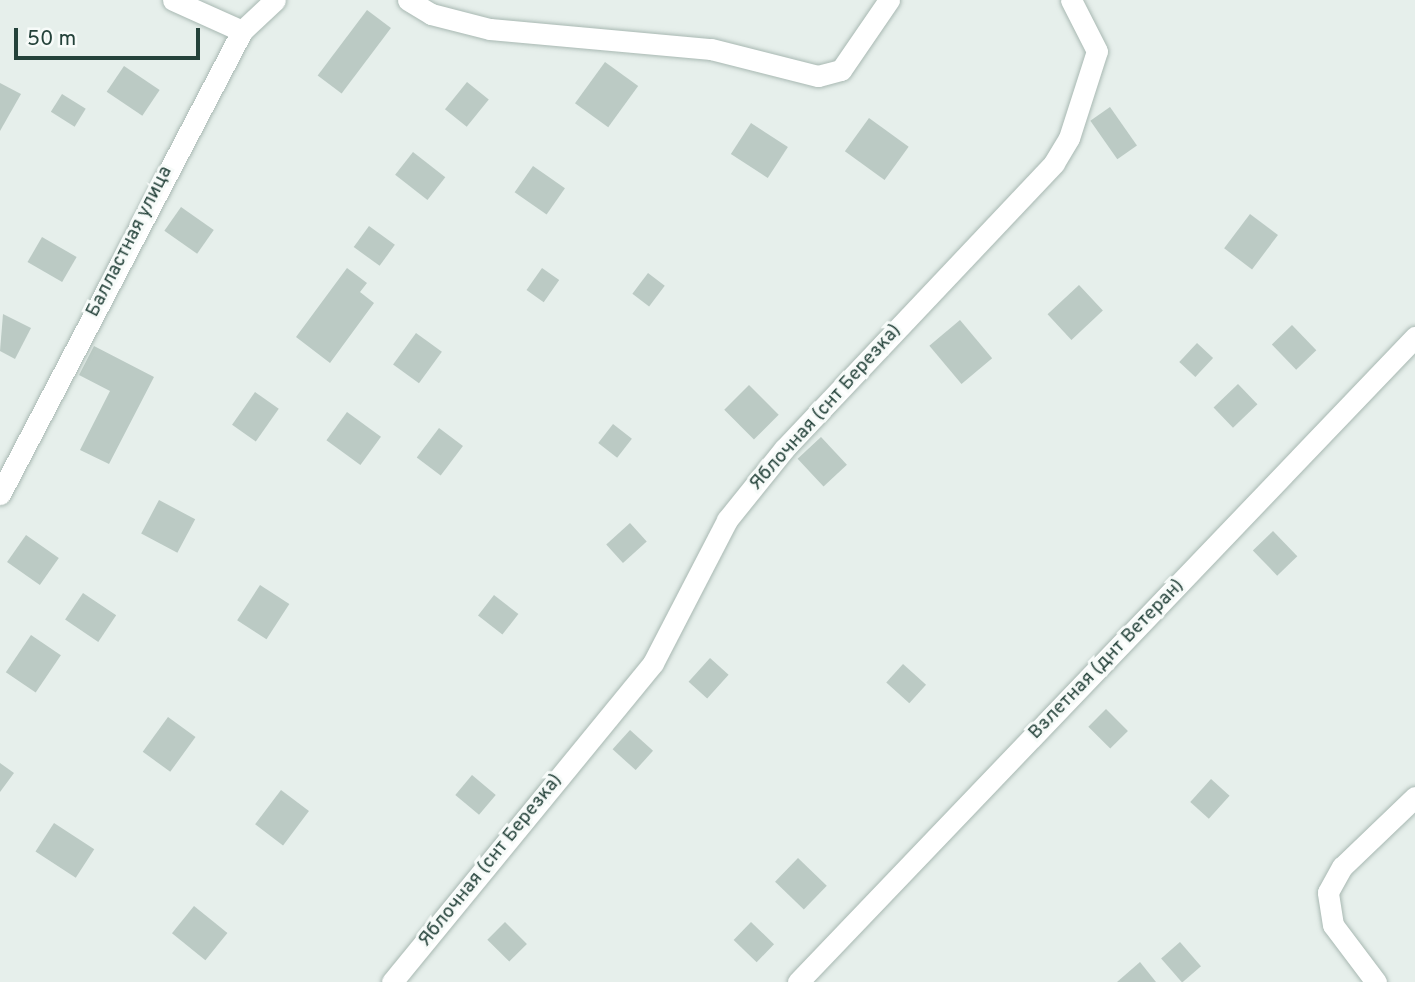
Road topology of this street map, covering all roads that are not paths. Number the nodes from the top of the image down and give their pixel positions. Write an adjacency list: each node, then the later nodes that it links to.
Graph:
1 (173, 0): 6 (street)
2 (275, 0): 6 (street, Балластная улица)
3 (408, 0): 4 (street)
4 (889, 0)
5 (1071, 0): 10 (street, Яблочная (снт Березка))
6 (242, 31): 8 (street, Балластная улица)
7 (1415, 337): 11 (street, Взлетная (днт Ветеран))
8 (0, 494)
9 (1415, 797): 12 (street)
10 (392, 982)
11 (798, 982)
12 (1376, 982)

